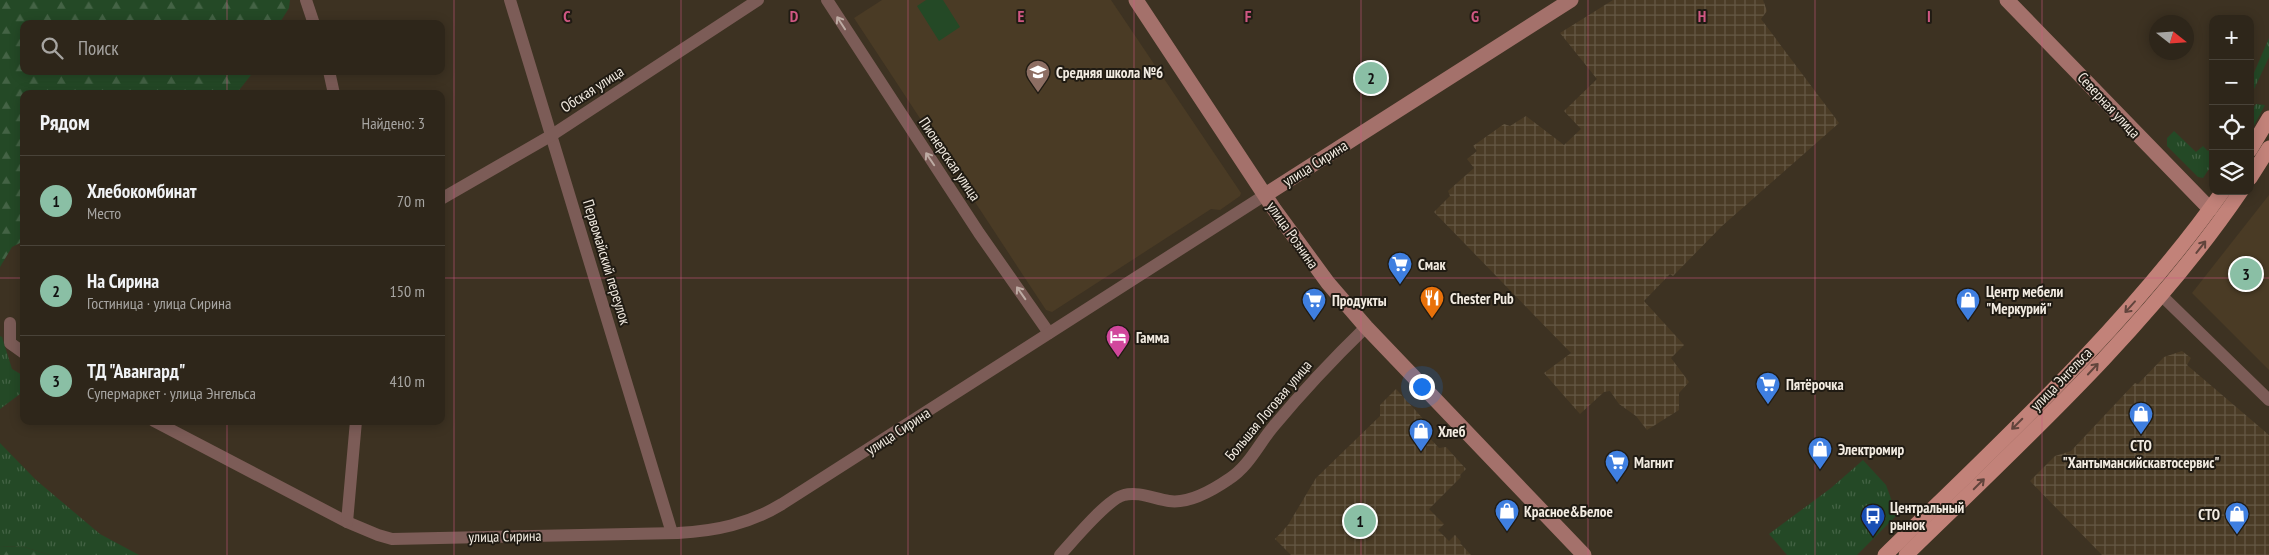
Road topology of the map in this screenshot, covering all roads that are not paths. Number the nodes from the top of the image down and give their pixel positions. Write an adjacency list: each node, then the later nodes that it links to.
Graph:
1 (306, 0): 8 (street)
2 (510, 0): 12 (street, Первомайский переулок)
3 (758, 0): 12 (street, Обская улица)
4 (827, 0): 24 (street, Пионерская улица, one-way to 4)
5 (1136, 0): 16 (main road, улица Рознина)
6 (1570, 0): 16 (main road, улица Сирина)
7 (2007, 0): 20 (main road, Северная улица)
8 (313, 20)
9 (330, 75): 10 (street)
10 (333, 90)
11 (2269, 118): 13 (main road)
12 (552, 134): 19 (street, Обская улица); 32 (street, Первомайский переулок)
13 (2254, 143)
14 (2269, 148): 15 (main road)
15 (2254, 172)
16 (1265, 195): 23 (main road, улица Рознина); 24 (street, улица Сирина)
17 (2222, 195): 20 (main road, улица Энгельса)
18 (2237, 195): 20 (main road, улица Энгельса)
19 (445, 197)
20 (2216, 214): 21 (main road, улица Энгельса)
21 (2155, 290): 26 (main road, улица Энгельса, one-way to 26); 27 (main road, улица Энгельса, one-way to 21); 28 (street)
22 (10, 323): 25 (street)
23 (1366, 327): 33 (street, Большая Логовая улица); 34 (main road, улица Рознина)
24 (1049, 334): 32 (street, улица Сирина)
25 (20, 350)
26 (2064, 377): 27 (main road); 35 (main road, улица Энгельса, one-way to 35)
27 (2075, 388): 36 (main road, улица Энгельса, one-way to 27)
28 (2269, 400)
29 (162, 425): 31 (street, улица Сирина)
30 (356, 425): 31 (street)
31 (347, 522): 32 (street, улица Сирина)
32 (672, 533)
33 (1060, 555)
34 (1584, 555)
35 (1885, 555)
36 (1906, 555)

